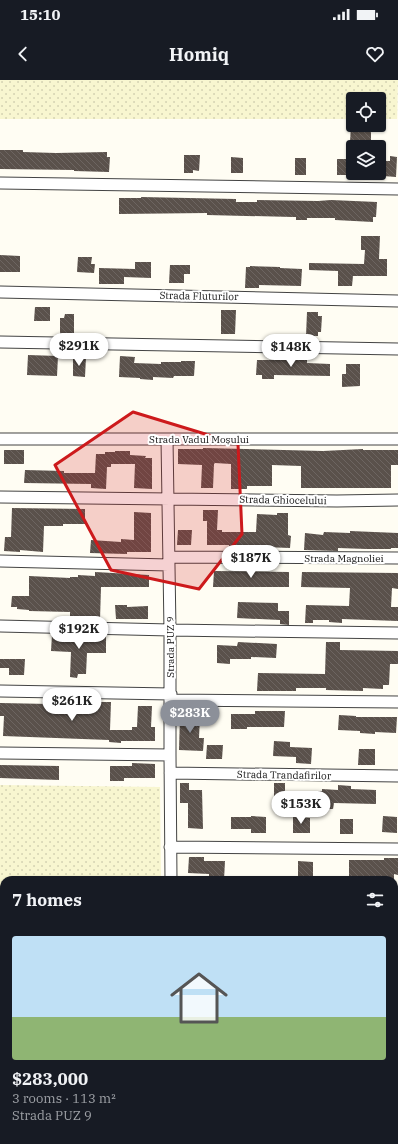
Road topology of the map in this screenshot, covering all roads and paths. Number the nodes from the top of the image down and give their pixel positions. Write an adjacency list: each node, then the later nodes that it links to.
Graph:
1 (0, 183): 2 (street)
2 (398, 189)
3 (0, 292): 4 (street, Strada Fluturilor)
4 (398, 301)
5 (0, 342): 6 (street)
6 (398, 350)
7 (0, 439): 8 (street, Strada Vadul Moșului)
8 (167, 439): 9 (street, Strada Vadul Moșului); 11 (street, Strada PUZ 9)
9 (398, 440)
10 (0, 497): 11 (street, Strada Ghiocelului)
11 (168, 499): 12 (street, Strada Ghiocelului); 15 (street, Strada PUZ 9)
12 (398, 500)
13 (398, 558): 15 (street, Strada Magnoliei)
14 (0, 561): 15 (street, Strada Magnoliei)
15 (169, 561): 17 (street, Strada PUZ 9)
16 (0, 626): 17 (street)
17 (170, 630): 18 (street); 20 (street, Strada PUZ 9)
18 (398, 633)
19 (0, 691): 20 (street)
20 (170, 697): 21 (street); 23 (street, Strada PUZ 9)
21 (398, 702)
22 (0, 753): 23 (street)
23 (170, 755): 24 (street, Strada PUZ 9)
24 (170, 773): 25 (street, Strada Trandafirilor); 26 (street, Strada PUZ 9)
25 (398, 776)
26 (170, 847): 27 (street); 28 (street, Strada PUZ 9)
27 (398, 849)
28 (171, 876)

